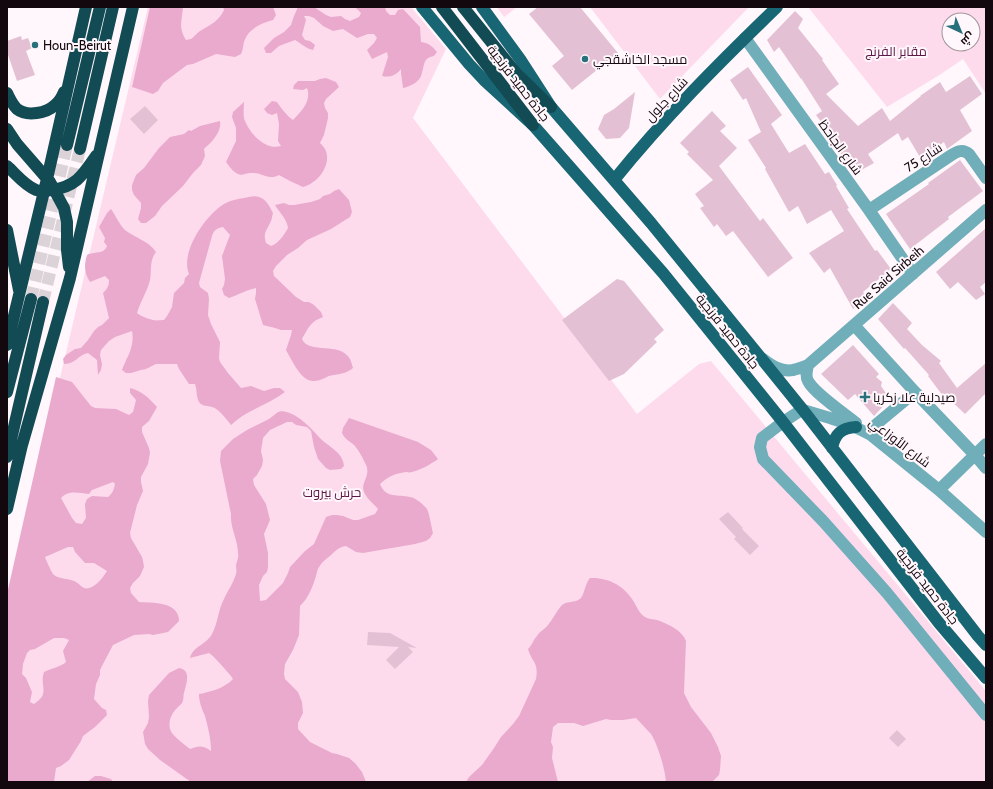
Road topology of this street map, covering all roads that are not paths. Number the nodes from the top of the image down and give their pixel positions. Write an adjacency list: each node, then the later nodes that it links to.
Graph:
1 (86, 7): 11 (highway)
2 (100, 7): 16 (highway)
3 (113, 7): 18 (highway)
4 (133, 7): 17 (highway)
5 (422, 7): 14 (main road)
6 (442, 7): 14 (highway, جادة حميد فرنجية)
7 (463, 7): 13 (highway, جادة حميد فرنجية)
8 (482, 7): 13 (main road)
9 (777, 7): 10 (main road, شارع جلول)
10 (745, 38): 22 (main road, شارع جلول); 24 (street, شارع الجاحظ)
11 (70, 80): 12 (highway); 21 (highway)
12 (7, 93)
13 (551, 108): 22 (main road, جادة حميد فرنجية)
14 (533, 125): 38 (main road, جادة حميد فرنجية)
15 (7, 129): 21 (highway)
16 (67, 145)
17 (101, 146): 23 (highway); 28 (highway)
18 (80, 149)
19 (7, 166): 23 (highway)
20 (986, 178): 24 (street, شارع 75)
21 (48, 179): 23 (highway)
22 (614, 180): 33 (main road, جادة حميد فرنجية)
23 (50, 190): 28 (highway); 29 (highway)
24 (869, 210): 27 (street, شارع الجاحظ)
25 (986, 210): 27 (street, Rue Said Sirbeih)
26 (7, 230): 29 (highway)
27 (913, 274): 31 (street, Rue Said Sirbeih)
28 (70, 278): 46 (highway)
29 (25, 297): 32 (highway); 35 (highway)
30 (43, 302): 43 (highway)
31 (854, 325): 34 (street, Rue Said Sirbeih); 36 (street)
32 (7, 345)
33 (761, 358): 34 (street); 37 (main road, جادة حميد فرنجية)
34 (808, 365): 39 (street)
35 (7, 392)
36 (915, 392): 39 (street); 42 (street)
37 (803, 410): 38 (street); 39 (street, شارع الأوزاعي); 41 (main road, جادة حميد فرنجية)
38 (783, 422): 49 (main road, جادة حميد فرنجية); 50 (street)
39 (865, 431): 41 (main road); 45 (street, شارع الأوزاعي)
40 (986, 444): 42 (street)
41 (832, 448): 48 (main road, جادة حميد فرنجية)
42 (975, 455): 44 (street); 45 (street)
43 (7, 457)
44 (986, 468)
45 (939, 490): 47 (street, شارع الأوزاعي)
46 (7, 509)
47 (986, 532)
48 (986, 645)
49 (986, 678)
50 (986, 715)

